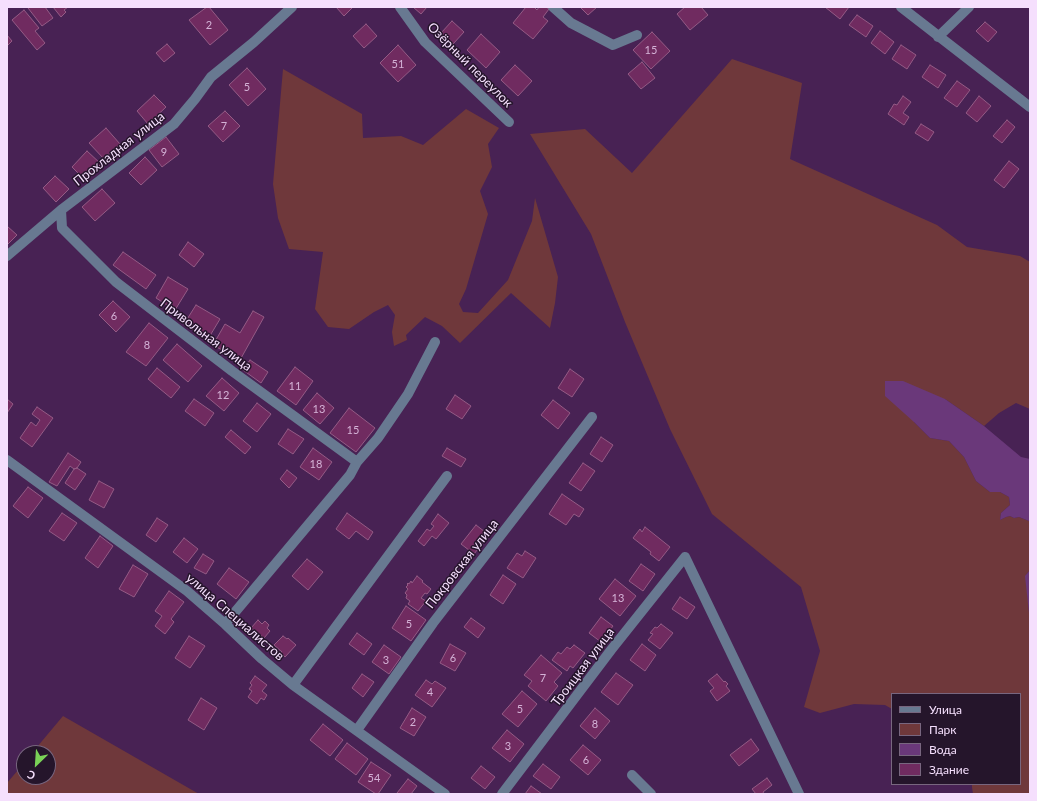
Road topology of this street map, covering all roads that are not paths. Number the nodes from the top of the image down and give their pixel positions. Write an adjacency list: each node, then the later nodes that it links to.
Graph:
1 (292, 7): 10 (street, Прохладная улица)
2 (400, 7): 9 (street, Озёрный переулок)
3 (553, 7): 6 (street)
4 (901, 7): 7 (street)
5 (969, 7): 7 (street)
6 (637, 35)
7 (938, 37): 8 (street)
8 (1030, 107)
9 (509, 122)
10 (61, 210): 11 (street, Прохладная улица); 15 (street, Привольная улица)
11 (7, 256)
12 (435, 342): 15 (street)
13 (592, 417): 19 (street, Покровская улица)
14 (7, 460): 17 (street, улица Специалистов)
15 (357, 462): 17 (street)
16 (447, 476): 18 (street)
17 (225, 624): 18 (street, улица Специалистов)
18 (293, 685): 19 (street, улица Специалистов)
19 (357, 730): 21 (street, улица Специалистов)
20 (632, 775): 23 (street)
21 (446, 794)
22 (502, 794): 24 (street, Троицкая улица)
23 (651, 794)
24 (800, 794)

